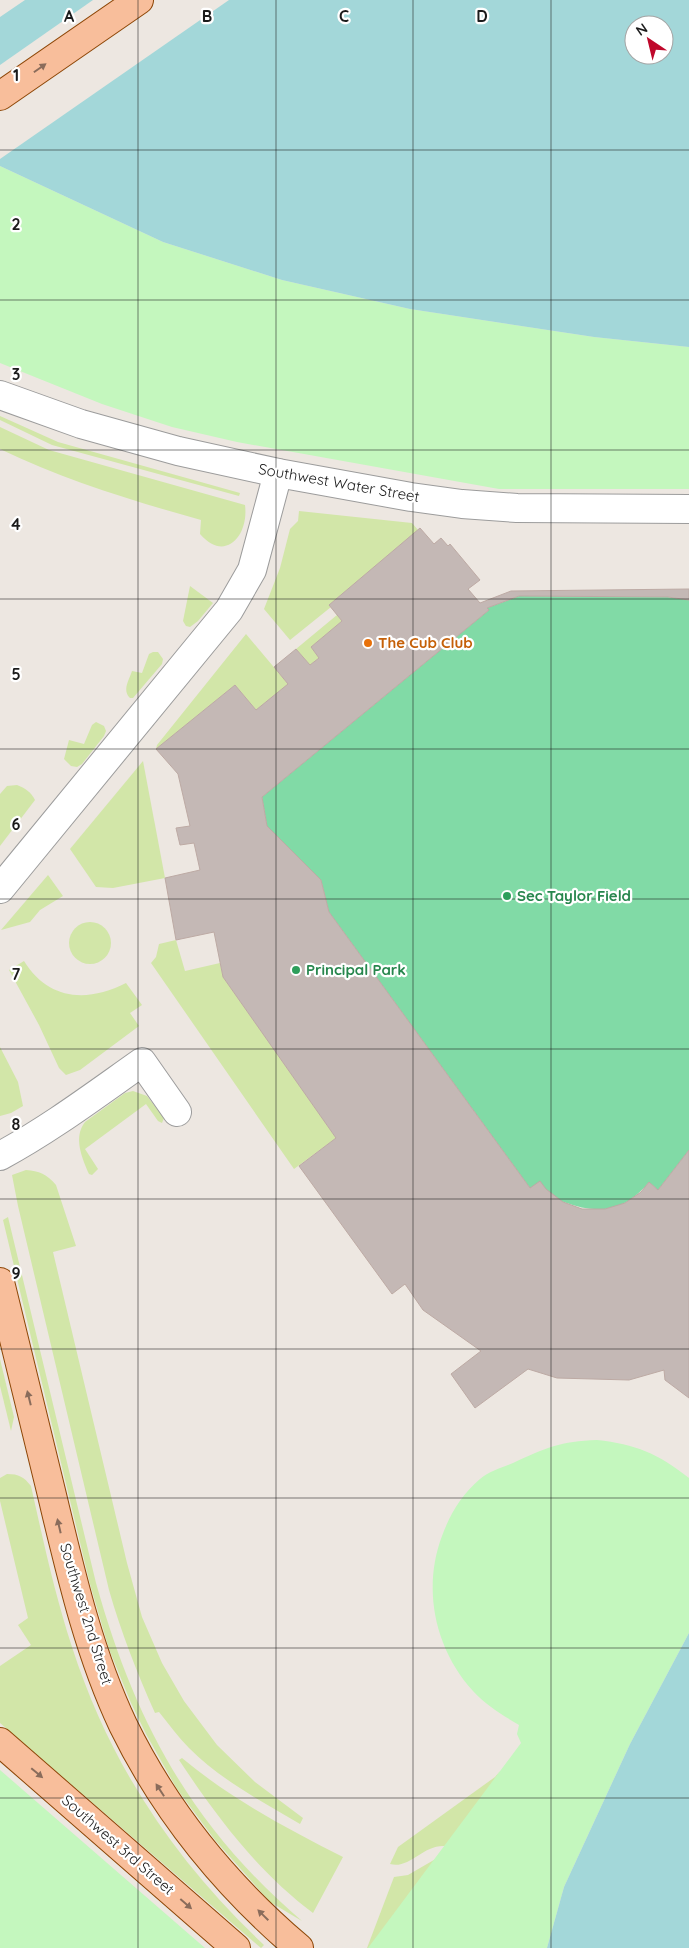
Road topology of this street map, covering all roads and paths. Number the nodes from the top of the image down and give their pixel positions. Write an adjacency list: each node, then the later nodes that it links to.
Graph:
1 (139, 0): 2 (main road, one-way to 1)
2 (0, 96)
3 (0, 395): 4 (street, Southwest Water Street)
4 (278, 473): 5 (street, Southwest Water Street); 6 (street)
5 (689, 509)
6 (0, 890)
7 (177, 1112): 8 (street)
8 (0, 1156)
9 (0, 1282): 12 (main road, Southwest 2nd Street, one-way to 9)
10 (0, 1742): 11 (main road, Southwest 3rd Street, one-way to 11)
11 (236, 1948)
12 (299, 1948)

